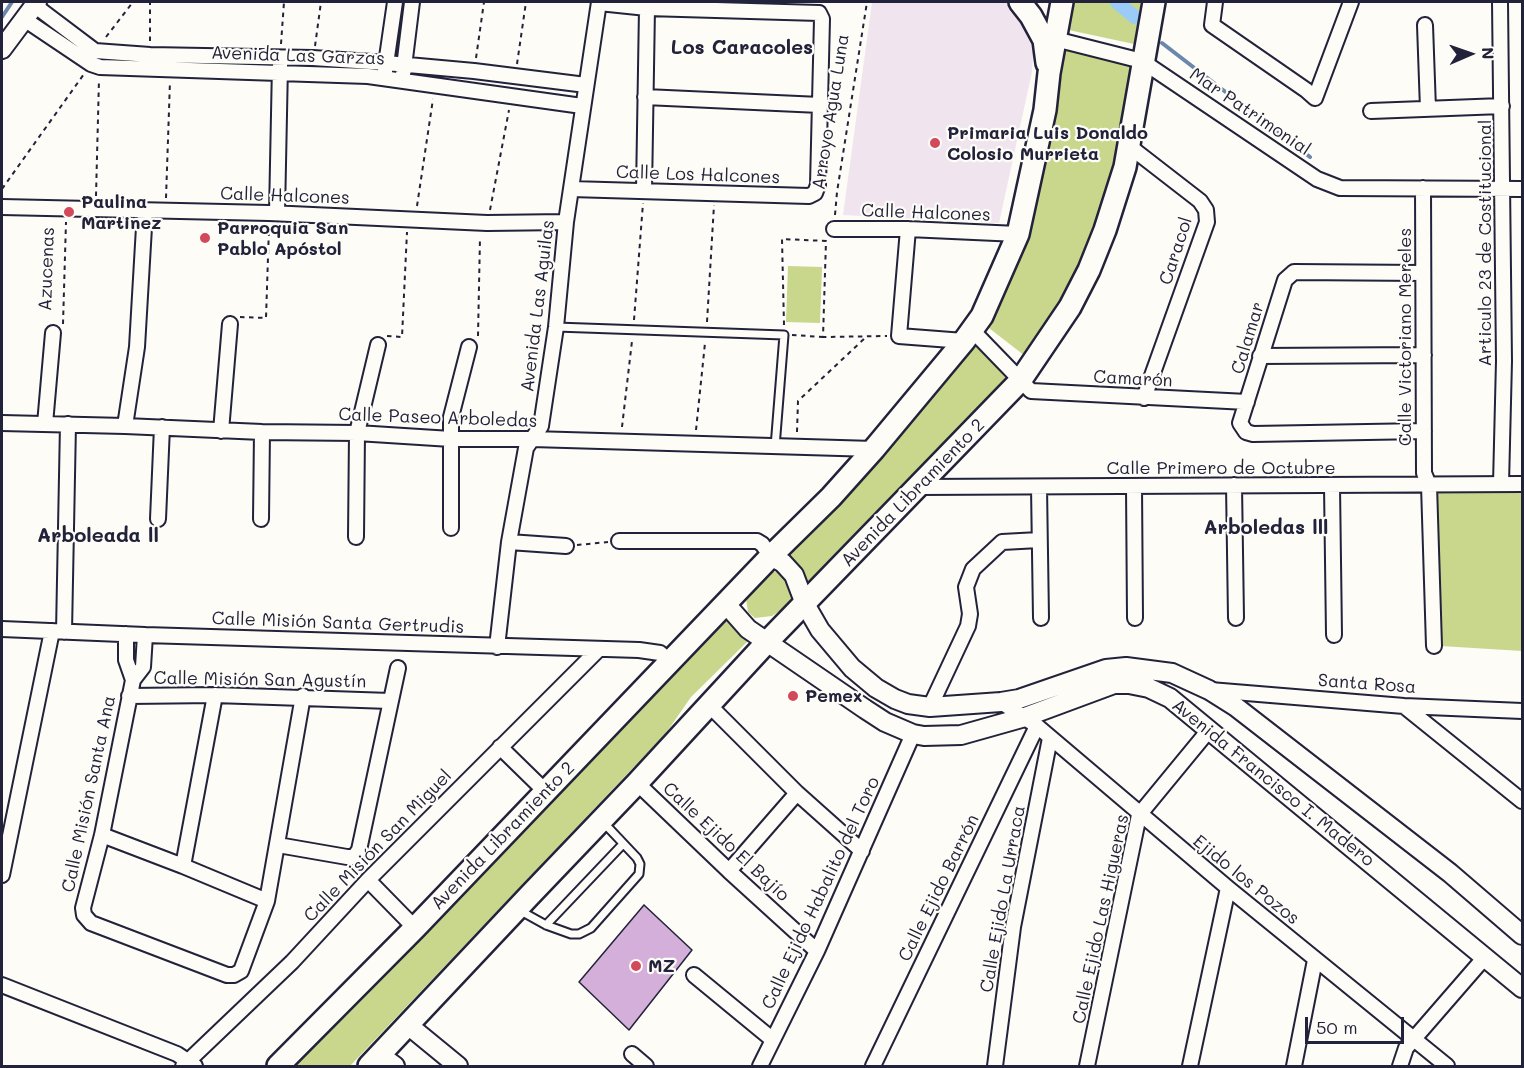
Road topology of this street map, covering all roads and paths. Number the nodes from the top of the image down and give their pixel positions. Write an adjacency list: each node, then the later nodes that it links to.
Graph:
1 (133, 2): 25 (path)
2 (150, 2): 22 (path)
3 (284, 2): 23 (path)
4 (321, 2): 24 (path)
5 (395, 2): 27 (street)
6 (412, 2): 31 (street)
7 (484, 2): 29 (path)
8 (526, 2): 33 (path)
9 (599, 2): 17 (street); 36 (street, Avenida Las Aguilas)
10 (867, 2): 60 (path, Arroyo Agua Luna)
11 (1020, 2): 32 (main road)
12 (1062, 2): 20 (main road, Avenida Libramiento 2)
13 (1154, 2): 26 (main road, Avenida Libramiento 2)
14 (1215, 2): 15 (street)
15 (1351, 2)
16 (1500, 2): 40 (street, Articulo 23 de Costitucional)
17 (647, 8): 37 (street); 38 (street, Arroyo Agua Luna)
18 (32, 9): 21 (street); 25 (street, Avenida Las Garzas)
19 (1425, 25): 41 (street)
20 (1055, 39): 26 (street); 32 (main road, Avenida Libramiento 2)
21 (2, 50)
22 (150, 55): 23 (street, Avenida Las Garzas); 25 (street, Avenida Las Garzas)
23 (280, 58): 24 (street, Avenida Las Garzas); 30 (street)
24 (313, 58): 27 (street, Avenida Las Garzas)
25 (95, 61): 28 (street, Avenida Las Garzas); 46 (path); 53 (path)
26 (1142, 61): 43 (main road, Avenida Libramiento 2); 45 (street, Mar Patrimonial)
27 (386, 63): 31 (street, Avenida Las Garzas); 34 (street)
28 (171, 69): 30 (street, Avenida Las Garzas); 56 (path)
29 (474, 71): 31 (street, Avenida Las Garzas); 33 (street, Avenida Las Garzas)
30 (280, 73): 34 (street, Avenida Las Garzas); 57 (street)
31 (403, 73): 34 (street, Avenida Las Garzas); 35 (street, Avenida Las Garzas)
32 (1049, 73): 62 (main road, Avenida Libramiento 2)
33 (515, 76): 36 (street, Avenida Las Garzas)
34 (385, 78)
35 (435, 84): 39 (street, Avenida Las Garzas); 58 (path)
36 (586, 85): 39 (street, Avenida Las Aguilas)
37 (645, 97): 38 (street); 50 (street)
38 (819, 105): 44 (street, Arroyo Agua Luna)
39 (582, 106): 47 (street, Avenida Las Aguilas)
40 (1502, 106): 41 (street); 49 (street, Articulo 23 de Costitucional)
41 (1428, 109): 42 (street)
42 (1371, 111)
43 (1130, 146): 78 (main road, Avenida Libramiento 2); 79 (street, Caracol)
44 (818, 186): 51 (street, Calle Los Halcones)
45 (1423, 188): 49 (street); 63 (street, Calle Victoriano Mereles)
46 (2, 189)
47 (572, 189): 50 (street, Calle Los Halcones); 59 (street, Avenida Las Aguilas)
48 (1522, 189): 49 (street)
49 (1502, 190): 97 (street, Articulo 23 de Costitucional)
50 (644, 191): 51 (street, Calle Los Halcones); 66 (path)
51 (714, 193): 68 (path)
52 (2, 207): 54 (street, Calle Halcones)
53 (96, 209): 54 (street, Calle Halcones); 55 (street, Calle Halcones)
54 (67, 210): 67 (path, Azucenas)
55 (145, 210): 56 (street, Calle Halcones); 84 (street)
56 (166, 210): 57 (street, Calle Halcones)
57 (273, 213): 58 (street, Calle Halcones); 64 (path)
58 (415, 220): 59 (street, Calle Halcones); 74 (path)
59 (566, 222): 65 (street, Avenida Las Aguilas)
60 (834, 229): 61 (street, Calle Halcones)
61 (908, 230): 62 (street, Calle Halcones); 71 (street)
62 (1018, 234): 72 (main road, Avenida Libramiento 2)
63 (1423, 273): 76 (street, Calle Victoriano Mereles); 77 (street, Calamar)
64 (230, 324): 86 (street)
65 (556, 327): 66 (lane); 91 (street, Avenida Las Aguilas)
66 (633, 329): 68 (lane); 92 (path)
67 (53, 333): 82 (street, Azucenas)
68 (706, 333): 69 (lane); 93 (path)
69 (784, 335): 73 (path); 73 (path); 94 (lane)
70 (866, 336): 71 (path); 73 (path); 95 (path)
71 (899, 336): 72 (street)
72 (968, 336): 78 (street); 96 (main road, Avenida Libramiento 2)
73 (823, 337)
74 (381, 340): 89 (street)
75 (469, 347): 90 (street)
76 (1424, 355): 77 (street); 87 (street, Calle Victoriano Mereles)
77 (1260, 356): 80 (street, Calamar)
78 (1020, 381): 79 (street, Camarón); 103 (main road, Avenida Libramiento 2)
79 (1144, 398): 80 (street, Camarón)
80 (1247, 402): 87 (street, Calamar)
81 (2, 423): 82 (street, Calle Paseo Arboledas)
82 (45, 424): 83 (street, Calle Paseo Arboledas)
83 (68, 424): 84 (street, Calle Paseo Arboledas); 120 (street)
84 (124, 426): 85 (street, Calle Paseo Arboledas)
85 (162, 427): 86 (street, Calle Paseo Arboledas); 105 (street)
86 (221, 431): 88 (street, Calle Paseo Arboledas)
87 (1424, 431): 100 (street, Calle Victoriano Mereles)
88 (262, 432): 89 (street, Calle Paseo Arboledas); 106 (street)
89 (357, 433): 90 (street, Calle Paseo Arboledas); 108 (street)
90 (451, 439): 91 (street, Calle Paseo Arboledas); 107 (street)
91 (532, 439): 92 (street, Calle Paseo Arboledas); 111 (street, Avenida Las Aguilas)
92 (620, 443): 93 (street, Calle Paseo Arboledas)
93 (694, 445): 94 (street, Calle Paseo Arboledas)
94 (775, 447): 95 (street, Calle Paseo Arboledas)
95 (797, 447): 96 (street, Calle Paseo Arboledas)
96 (874, 449): 113 (main road, Avenida Libramiento 2)
97 (1501, 484): 98 (street, Calle Primero de Octubre); 100 (street, Calle Primero de Octubre)
98 (1522, 484)
99 (1234, 485): 101 (street, Calle Primero de Octubre); 102 (street, Calle Primero de Octubre); 118 (street)
100 (1429, 485): 102 (street, Calle Primero de Octubre); 125 (street, Calle Victoriano Mereles)
101 (1134, 486): 104 (street, Calle Primero de Octubre); 117 (street)
102 (1332, 486): 123 (street)
103 (919, 487): 104 (street, Calle Primero de Octubre); 115 (main road, Avenida Libramiento 2)
104 (1039, 487): 109 (street)
105 (158, 519)
106 (261, 519)
107 (451, 528)
108 (356, 537)
109 (1039, 540): 116 (street); 139 (street)
110 (620, 541): 112 (path); 113 (street)
111 (509, 542): 112 (street); 126 (street, Avenida Las Aguilas)
112 (566, 546)
113 (771, 556): 114 (main road, Avenida Libramiento 2); 115 (street)
114 (725, 603): 124 (street); 128 (main road, Avenida Libramiento 2)
115 (805, 604): 124 (main road, Avenida Libramiento 2); 139 (street, Avenida Francisco I. Madero)
116 (1041, 618)
117 (1135, 618)
118 (1236, 618)
119 (2, 628): 120 (street, Calle Misión Santa Gertrudis)
120 (58, 632): 121 (street, Calle Misión Santa Gertrudis); 158 (street)
121 (126, 634): 122 (street, Calle Misión Santa Gertrudis); 130 (street, Calle Misión Santa Ana)
122 (145, 635): 126 (street, Calle Misión Santa Gertrudis); 130 (street, Calle Misión Santa Ana)
123 (1334, 635)
124 (767, 642): 138 (main road, Avenida Libramiento 2); 143 (street, Avenida Francisco I. Madero)
125 (1434, 646)
126 (497, 647): 127 (street, Calle Misión Santa Gertrudis)
127 (599, 649): 128 (street, Calle Misión Santa Gertrudis); 145 (street, Calle Misión San Miguel)
128 (670, 662): 147 (main road, Avenida Libramiento 2)
129 (398, 668): 135 (street)
130 (133, 680): 133 (street, Calle Misión Santa Ana)
131 (1209, 690): 136 (street, Avenida Francisco I. Madero); 137 (street, Santa Rosa); 165 (street, Avenida Francisco I. Madero)
132 (215, 694): 133 (street, Calle Misión San Agustín); 134 (street, Calle Misión San Agustín); 156 (street)
133 (129, 696): 152 (street, Calle Misión Santa Ana)
134 (303, 696): 135 (street, Calle Misión San Agustín); 154 (street)
135 (390, 701): 154 (street)
136 (1001, 702): 139 (street, Avenida Francisco I. Madero); 141 (street, Ejido los Pozos)
137 (1404, 705): 140 (street, Santa Rosa); 149 (street)
138 (710, 706): 146 (main road, Avenida Libramiento 2); 148 (street)
139 (930, 707)
140 (1522, 711)
141 (1031, 722): 142 (street, Avenida Francisco I. Madero); 143 (street, Avenida Francisco I. Madero); 144 (street, Ejido los Pozos); 182 (street, Calle Ejido Barrón)
142 (1209, 730): 150 (street, Calle Ejido Las Higueras); 167 (street, Avenida Francisco I. Madero)
143 (913, 734): 155 (street, Calle Ejido Habalito del Toro)
144 (1050, 738): 150 (street, Ejido los Pozos); 183 (street, Calle Ejido La Urraca)
145 (500, 747): 147 (street); 159 (street, Calle Misión San Miguel)
146 (637, 783): 151 (main road, Avenida Libramiento 2); 157 (street, Calle Ejido El Bajío)
147 (546, 792): 164 (main road, Avenida Libramiento 2)
148 (797, 793): 155 (street); 157 (street)
149 (1522, 801)
150 (1139, 815): 160 (street, Ejido los Pozos); 184 (street, Calle Ejido Las Higueras)
151 (602, 821): 153 (lane); 162 (main road, Avenida Libramiento 2)
152 (102, 835): 156 (street); 161 (street, Calle Misión Santa Ana)
153 (623, 844): 163 (lane); 163 (lane)
154 (278, 845): 161 (street)
155 (862, 851): 166 (street, Calle Ejido Habalito del Toro)
156 (183, 866): 161 (street)
157 (729, 871): 166 (street, Calle Ejido El Bajío)
158 (2, 875)
159 (368, 880): 164 (street); 177 (street, Calle Misión San Miguel)
160 (1228, 888): 168 (street, Ejido los Pozos); 185 (street)
161 (267, 901)
162 (517, 909): 163 (lane); 172 (main road, Avenida Libramiento 2)
163 (546, 924)
164 (415, 928): 178 (main road, Avenida Libramiento 2)
165 (1522, 935)
166 (817, 951): 173 (street, Calle Ejido Habalito del Toro)
167 (1485, 957): 171 (street, Avenida Francisco I. Madero); 174 (street)
168 (1316, 960): 174 (street, Ejido los Pozos); 186 (street)
169 (694, 975): 173 (street)
170 (2, 985): 177 (street)
171 (1522, 988)
172 (408, 1025): 176 (main road, Avenida Libramiento 2); 179 (street)
173 (773, 1040): 181 (street, Calle Ejido Habalito del Toro)
174 (1414, 1040): 187 (street); 188 (street, Ejido los Pozos)
175 (632, 1054): 180 (street)
176 (381, 1063)
177 (189, 1064)
178 (278, 1066)
179 (458, 1066)
180 (646, 1066)
181 (760, 1066)
182 (873, 1066)
183 (995, 1066)
184 (1087, 1066)
185 (1190, 1066)
186 (1294, 1066)
187 (1400, 1066)
188 (1447, 1066)

